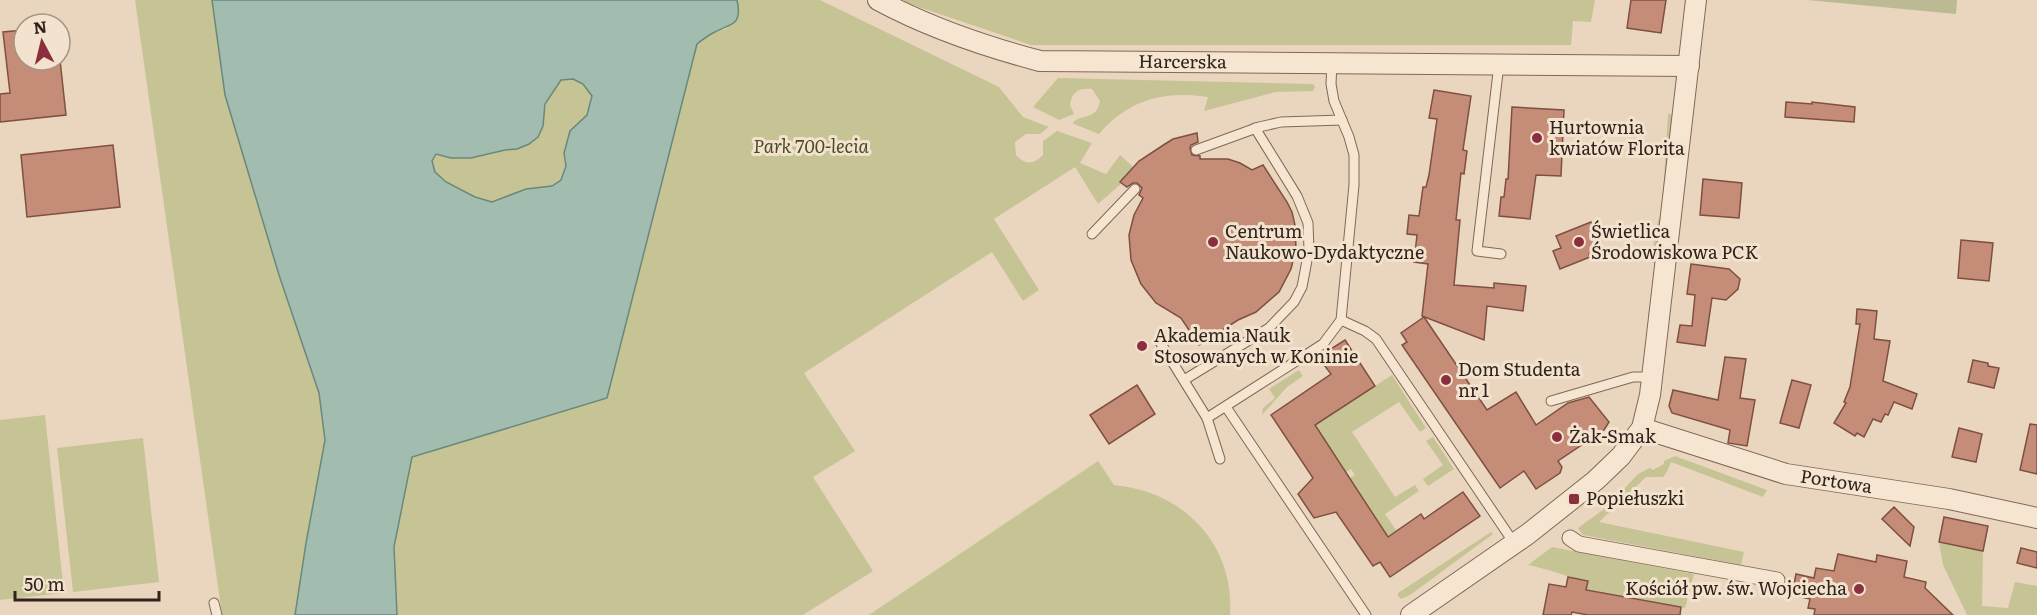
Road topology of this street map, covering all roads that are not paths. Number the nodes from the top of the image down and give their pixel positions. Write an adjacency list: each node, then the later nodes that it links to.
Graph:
1 (878, 0): 3 (street, Harcerska)
2 (1696, 0): 5 (street)
3 (1332, 63): 4 (street, Harcerska); 6 (lane)
4 (1499, 64): 5 (street, Harcerska); 11 (lane)
5 (1689, 66): 14 (street)
6 (1342, 120): 7 (lane); 12 (lane)
7 (1255, 128): 8 (lane); 15 (lane)
8 (1196, 150)
9 (1135, 189): 10 (lane)
10 (1092, 234)
11 (1501, 254)
12 (1341, 320): 17 (lane); 23 (lane)
13 (1160, 342): 15 (lane)
14 (1652, 377): 16 (lane); 19 (street)
15 (1184, 380): 18 (lane)
16 (1551, 401)
17 (1226, 407): 18 (lane); 27 (lane)
18 (1207, 418): 20 (lane)
19 (1642, 428): 21 (street, Portowa); 23 (street)
20 (1220, 459)
21 (2037, 518)
22 (1570, 538): 24 (street)
23 (1514, 543): 28 (street)
24 (1777, 580)
25 (214, 603): 26 (lane)
26 (217, 615)
27 (1366, 615)
28 (1412, 615)

